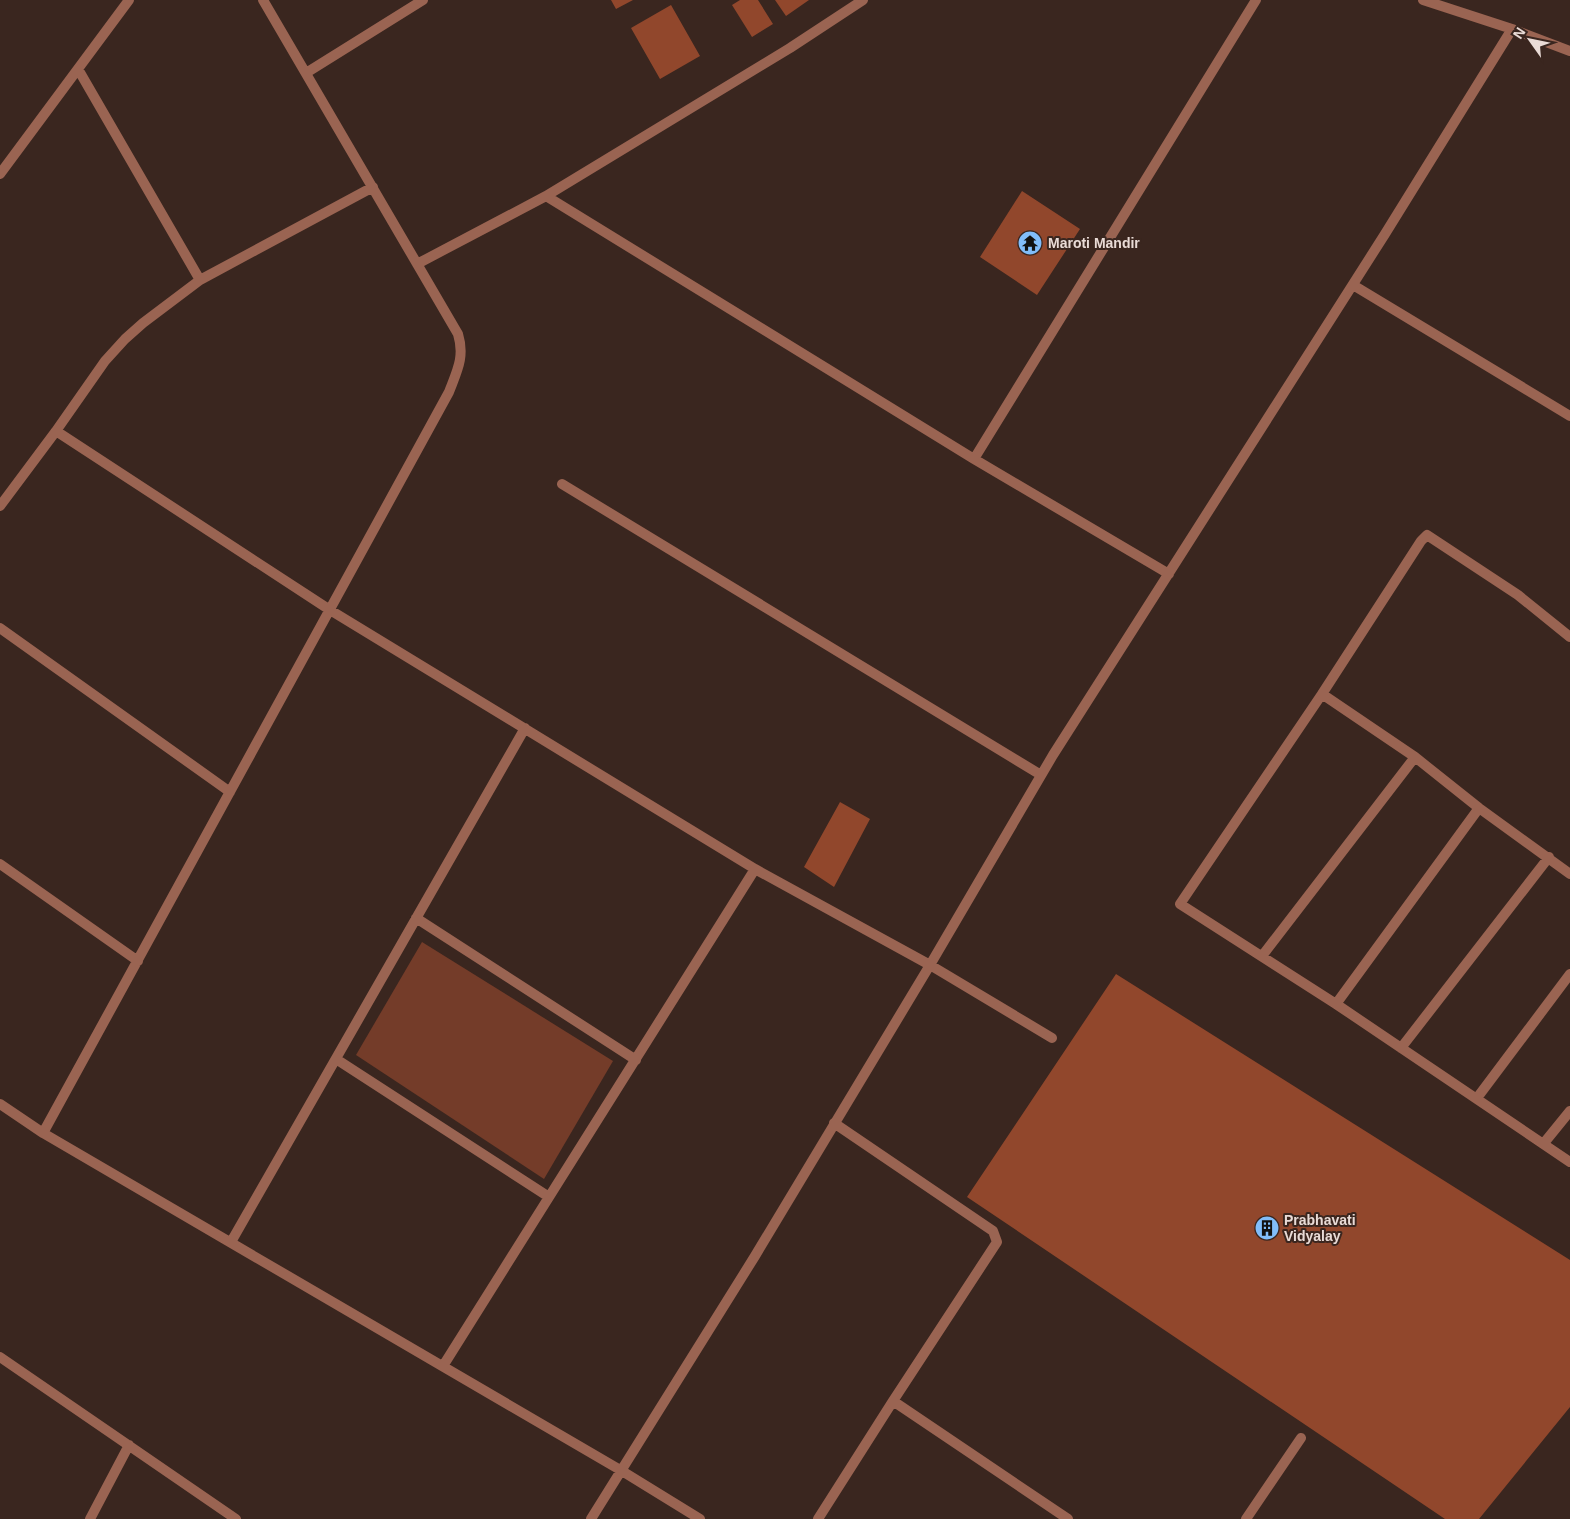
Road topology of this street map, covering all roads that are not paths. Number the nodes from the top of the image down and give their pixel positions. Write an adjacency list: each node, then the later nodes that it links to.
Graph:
1 (129, 0): 9 (street)
2 (263, 0): 10 (street)
3 (423, 0): 10 (street)
4 (862, 0): 13 (street)
5 (1256, 0): 19 (street)
6 (1423, 0): 7 (street)
7 (1512, 29): 8 (street); 16 (street)
8 (1570, 51)
9 (78, 69): 11 (street); 15 (street)
10 (306, 73): 12 (street)
11 (0, 174)
12 (373, 187): 14 (street); 15 (street)
13 (546, 196): 14 (street); 19 (street)
14 (418, 264): 23 (street)
15 (200, 280): 18 (street)
16 (1352, 285): 17 (street); 22 (street)
17 (1570, 416)
18 (56, 431): 21 (street); 23 (street)
19 (974, 459): 22 (street)
20 (562, 484): 29 (street)
21 (0, 506)
22 (1169, 574): 29 (street)
23 (330, 610): 27 (street); 30 (street)
24 (0, 628): 30 (street)
25 (1570, 637): 26 (street)
26 (1322, 694): 28 (street); 37 (street)
27 (525, 728): 34 (street); 36 (street)
28 (1415, 757): 31 (street); 37 (street)
29 (1041, 775): 39 (street)
30 (230, 792): 38 (street)
31 (1479, 808): 32 (street); 41 (street)
32 (1549, 857): 35 (street); 43 (street)
33 (0, 864): 38 (street)
34 (755, 869): 39 (street); 45 (street)
35 (1570, 874)
36 (416, 918): 44 (street); 45 (street)
37 (1262, 956): 41 (street)
38 (138, 961): 50 (street)
39 (930, 965): 42 (street); 49 (street)
40 (1570, 974): 46 (street)
41 (1336, 1004): 43 (street)
42 (1052, 1038)
43 (1401, 1048): 46 (street)
44 (336, 1059): 53 (street); 54 (street)
45 (636, 1060): 53 (street)
46 (1477, 1098): 51 (street)
47 (0, 1104): 50 (street)
48 (1570, 1111): 51 (street)
49 (834, 1123): 57 (street); 60 (street)
50 (43, 1133): 54 (street)
51 (1544, 1143): 52 (street)
52 (1570, 1162)
53 (549, 1197): 56 (street)
54 (230, 1242): 56 (street)
55 (0, 1357): 59 (street)
56 (443, 1366): 60 (street)
57 (893, 1401): 65 (street); 66 (street)
58 (1300, 1438): 67 (street)
59 (129, 1445): 61 (street); 62 (street)
60 (622, 1471): 63 (street); 64 (street)
61 (90, 1519)
62 (236, 1519)
63 (591, 1519)
64 (700, 1519)
65 (818, 1519)
66 (1068, 1519)
67 (1246, 1519)

